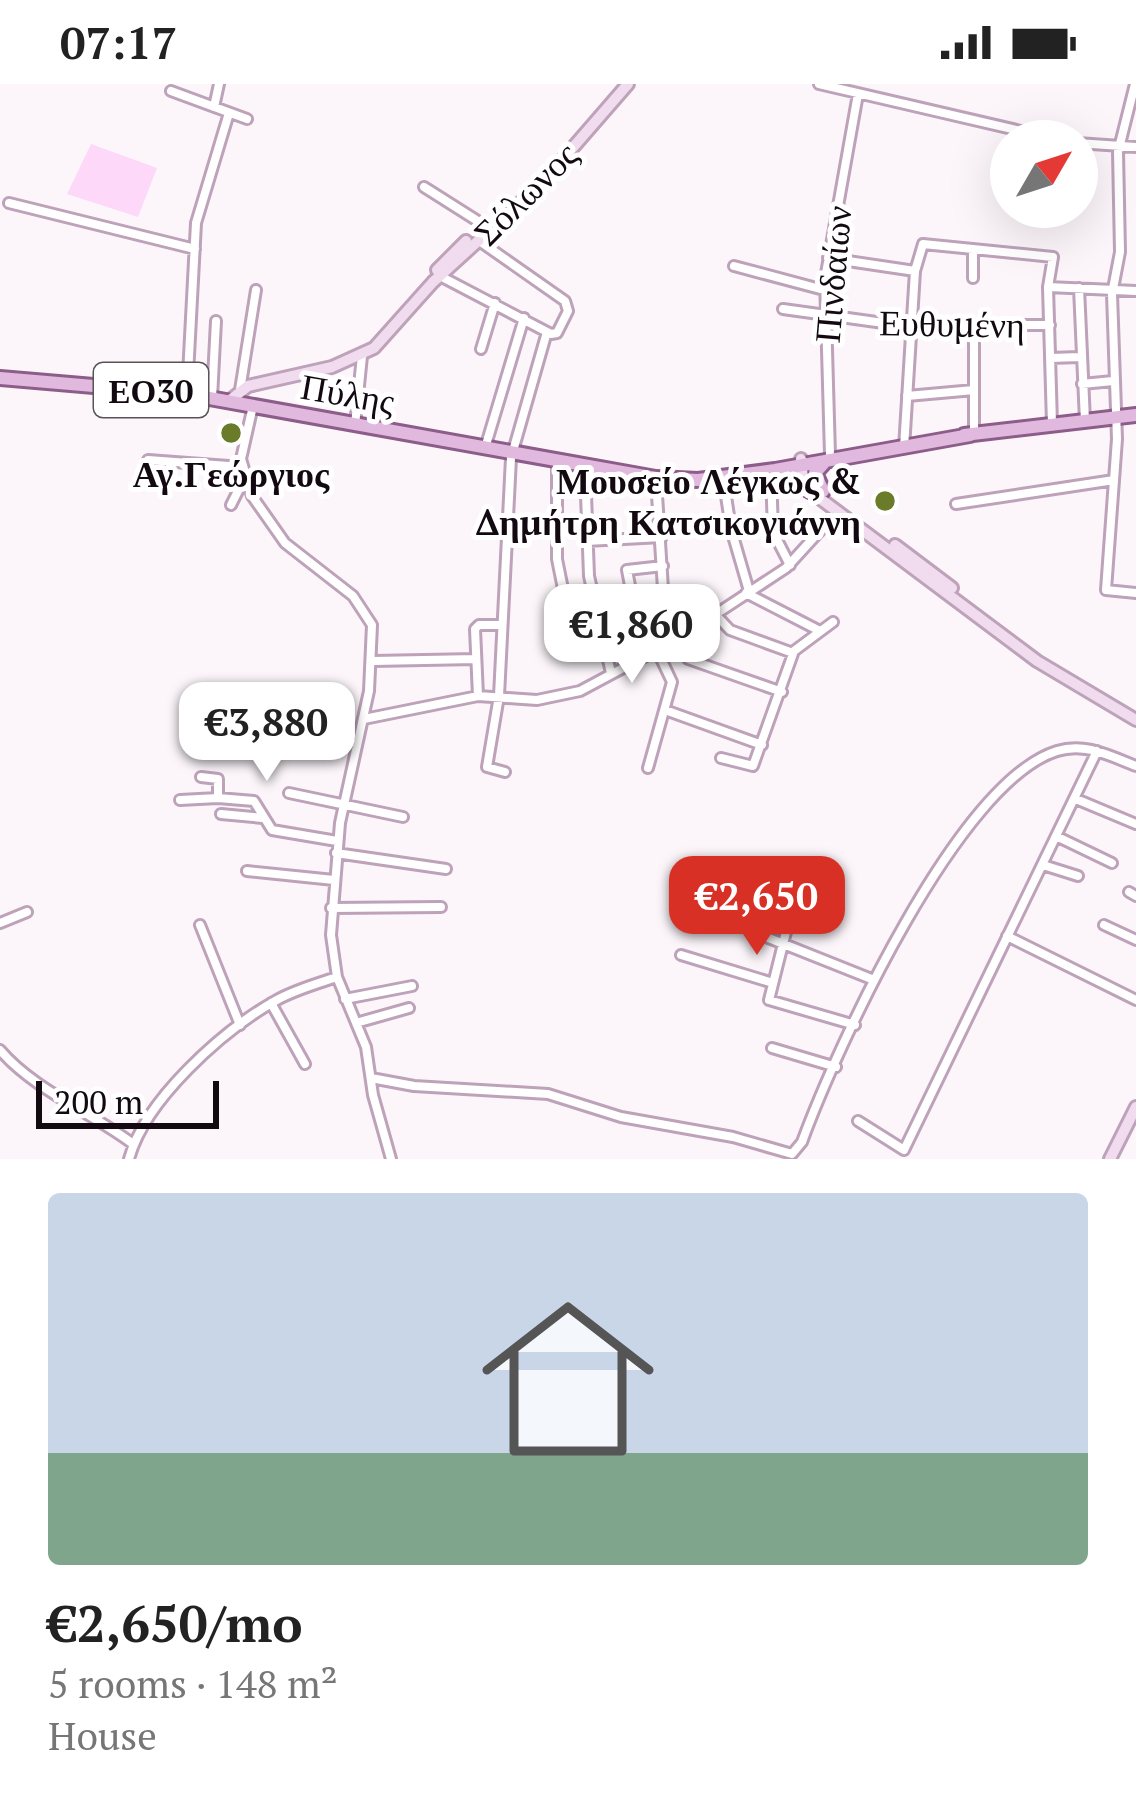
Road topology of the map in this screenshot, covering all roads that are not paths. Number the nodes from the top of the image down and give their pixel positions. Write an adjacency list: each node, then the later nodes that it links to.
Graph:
1 (220, 84): 8 (street)
2 (618, 84): 17 (main road, Σόλωνος)
3 (628, 84): 18 (main road, Σόλωνος)
4 (819, 84): 7 (street)
5 (1135, 84): 13 (street)
6 (171, 91): 8 (street)
7 (858, 94): 11 (street); 21 (street, Πινδαίων)
8 (214, 107): 9 (street)
9 (229, 112): 10 (street); 19 (street)
10 (247, 118)
11 (990, 124)
12 (1098, 144): 13 (street)
13 (1119, 146): 14 (street); 28 (street)
14 (1136, 147)
15 (424, 187): 17 (street)
16 (8, 203): 19 (street)
17 (484, 225): 32 (main road, Σόλωνος)
18 (478, 241): 24 (main road, Σόλωνος); 41 (street)
19 (195, 249): 51 (street)
20 (973, 250): 23 (street); 25 (street); 26 (street)
21 (828, 258): 23 (street); 30 (street, Πινδαίων)
22 (734, 266): 30 (street)
23 (916, 272): 40 (street)
24 (440, 276): 32 (main road, Σόλωνος); 33 (street)
25 (973, 278)
26 (1048, 287): 27 (street); 39 (street)
27 (1079, 288): 28 (street); 44 (street)
28 (1112, 289): 31 (street); 47 (street)
29 (256, 290): 49 (street)
30 (824, 290): 35 (street, Πινδαίων)
31 (1136, 291)
32 (418, 298): 43 (main road, Σόλωνος)
33 (495, 304): 37 (street); 42 (street)
34 (783, 309): 35 (street, Ευθυμένη)
35 (824, 314): 40 (street, Ευθυμένη); 65 (street, Πινδαίων)
36 (216, 321): 53 (street)
37 (525, 323): 41 (street); 63 (street)
38 (974, 325): 39 (street, Ευθυμένη); 40 (street, Ευθυμένη); 50 (street)
39 (1050, 325): 45 (street)
40 (912, 326): 52 (street)
41 (548, 332): 64 (street)
42 (481, 350)
43 (362, 356): 49 (main road, Σόλωνος); 60 (street)
44 (1080, 357): 45 (street); 48 (street)
45 (1051, 358): 59 (street)
46 (0, 378): 51 (main road, Πύλης / ΕΟ30)
47 (1113, 381): 48 (street); 57 (street)
48 (1082, 384): 58 (street)
49 (240, 390): 54 (main road)
50 (974, 390): 52 (street); 61 (street)
51 (187, 394): 53 (main road, Πύλης / ΕΟ30)
52 (907, 396): 62 (street)
53 (212, 398): 54 (main road, Πύλης / ΕΟ30)
54 (230, 401): 55 (main road, Πύλης / ΕΟ30)
55 (253, 406): 60 (main road, Πύλης / ΕΟ30); 68 (street)
56 (1136, 415): 57 (main road, ΕΟ30)
57 (1115, 417): 58 (main road, ΕΟ30); 75 (street)
58 (1085, 421): 59 (main road, ΕΟ30)
59 (1052, 424): 61 (main road, ΕΟ30)
60 (355, 425): 63 (main road, Πύλης / ΕΟ30)
61 (972, 435): 62 (main road, Πύλης / ΕΟ30)
62 (904, 445): 65 (main road, Πύλης / ΕΟ30)
63 (484, 449): 64 (main road, Πύλης / ΕΟ30)
64 (513, 453): 66 (main road, Πύλης / ΕΟ30); 89 (street)
65 (828, 458): 67 (main road, Πύλης / ΕΟ30); 77 (main road)
66 (557, 461): 69 (main road, Πύλης / ΕΟ30); 92 (street)
67 (804, 462): 70 (main road, Πύλης / ΕΟ30); 73 (main road, Πύλης / ΕΟ30); 77 (main road)
68 (242, 467): 74 (street); 76 (street)
69 (584, 467): 72 (main road, Πύλης / ΕΟ30); 82 (street)
70 (773, 470): 71 (main road, Πύλης / ΕΟ30); 77 (main road); 84 (street)
71 (723, 476): 73 (main road, Πύλης / ΕΟ30); 85 (street)
72 (656, 478): 73 (main road, Πύλης / ΕΟ30); 81 (street)
73 (685, 478)
74 (244, 480): 79 (street); 97 (street)
75 (1114, 480): 78 (street); 86 (street)
76 (158, 484)
77 (816, 491): 80 (main road); 103 (main road)
78 (956, 504)
79 (231, 505)
80 (838, 512): 84 (street); 103 (main road)
81 (662, 537): 82 (street); 83 (street)
82 (586, 541): 98 (street)
83 (663, 566): 91 (street); 95 (street)
84 (790, 566): 85 (street)
85 (747, 592): 87 (street); 90 (street)
86 (1136, 593)
87 (714, 613): 91 (street); 94 (street)
88 (833, 622): 90 (street)
89 (502, 625): 96 (street); 101 (street)
90 (822, 632): 94 (street)
91 (674, 640): 93 (street); 99 (street)
92 (574, 644)
93 (656, 648): 95 (street); 102 (street)
94 (793, 653): 99 (street)
95 (643, 654): 98 (street)
96 (476, 659): 97 (street); 100 (street)
97 (373, 662): 104 (street)
98 (611, 673): 101 (street)
99 (782, 692): 105 (street)
100 (478, 696): 101 (street); 104 (street)
101 (499, 696): 110 (street)
102 (665, 710): 105 (street); 109 (street)
103 (1136, 716)
104 (364, 719): 116 (street)
105 (762, 745): 107 (street)
106 (1097, 751): 108 (street); 115 (street); 143 (street)
107 (721, 758)
108 (1136, 766)
109 (648, 768)
110 (505, 772)
111 (201, 777): 113 (street)
112 (290, 793): 116 (street)
113 (218, 798): 114 (street); 119 (street)
114 (180, 800)
115 (1076, 800): 120 (street); 121 (street)
116 (344, 807): 118 (street); 122 (street)
117 (221, 814): 119 (street)
118 (404, 817)
119 (263, 818): 122 (street)
120 (1136, 824)
121 (1058, 837): 124 (street); 125 (street)
122 (338, 841): 123 (street)
123 (336, 853): 126 (street); 129 (street)
124 (1112, 863)
125 (1042, 865): 128 (street); 138 (street)
126 (446, 869)
127 (248, 871): 129 (street)
128 (1078, 876)
129 (334, 880): 130 (street)
130 (331, 908): 131 (street); 142 (street)
131 (441, 908)
132 (27, 912): 133 (street)
133 (0, 923)
134 (200, 925): 151 (street)
135 (1105, 925): 139 (street)
136 (787, 928): 140 (street)
137 (756, 933): 140 (street)
138 (1007, 936): 147 (street); 159 (street)
139 (1136, 940)
140 (783, 944): 143 (street); 144 (street)
141 (681, 956): 144 (street)
142 (337, 977): 146 (street); 148 (street)
143 (874, 980): 152 (street)
144 (773, 982): 152 (street)
145 (412, 986): 146 (street)
146 (345, 999): 150 (street)
147 (1136, 1000)
148 (271, 1004): 151 (street); 155 (street)
149 (409, 1009): 150 (street)
150 (356, 1023): 157 (street)
151 (240, 1025): 161 (street)
152 (855, 1025): 156 (street)
153 (772, 1048): 156 (street)
154 (0, 1050): 161 (street)
155 (305, 1064)
156 (836, 1067): 157 (street)
157 (371, 1078): 163 (street)
158 (1136, 1107): 160 (main road)
159 (858, 1121)
160 (1131, 1130): 164 (main road)
161 (133, 1144): 162 (street)
162 (129, 1159)
163 (391, 1159)
164 (1111, 1159)

